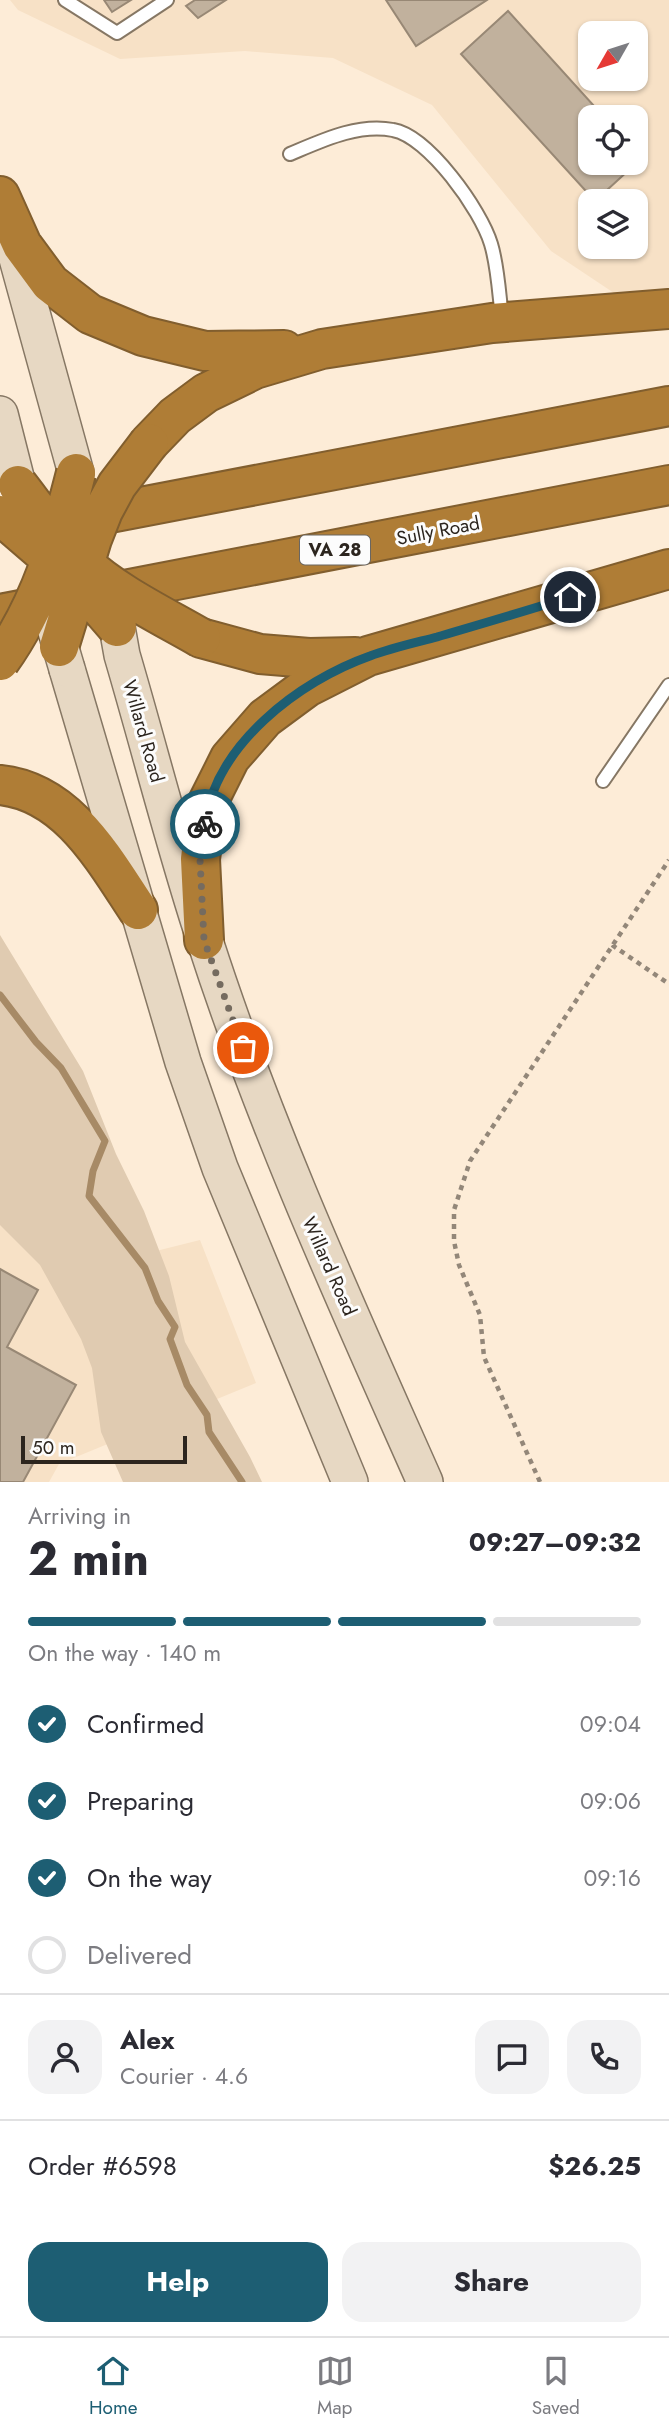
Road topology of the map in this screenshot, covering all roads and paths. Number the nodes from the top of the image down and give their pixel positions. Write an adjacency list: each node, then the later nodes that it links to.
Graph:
1 (65, 0): 2 (lane)
2 (167, 0)
3 (290, 154): 6 (lane)
4 (0, 198): 7 (highway); 10 (main road)
5 (669, 309): 6 (highway)
6 (503, 322): 7 (highway)
7 (321, 349): 13 (highway, bridge)
8 (669, 406): 13 (highway)
9 (0, 414): 12 (main road)
10 (74, 465): 13 (highway, bridge)
11 (669, 485): 15 (highway, Sully Road / VA 28)
12 (10, 489): 13 (highway, bridge)
13 (61, 558): 16 (highway, bridge); 17 (highway, bridge); 18 (highway, bridge); 19 (highway, bridge)
14 (669, 569): 17 (highway)
15 (0, 614)
16 (120, 641): 25 (main road, Willard Road)
17 (368, 656): 25 (highway)
18 (63, 658): 24 (main road)
19 (0, 661)
20 (669, 685): 21 (lane)
21 (603, 781)
22 (0, 785): 24 (highway)
23 (669, 860): 26 (path)
24 (138, 910): 28 (main road)
25 (204, 940): 29 (main road, Willard Road)
26 (612, 945): 27 (path); 30 (path)
27 (669, 984)
28 (350, 1482)
29 (425, 1482)
30 (540, 1482)

